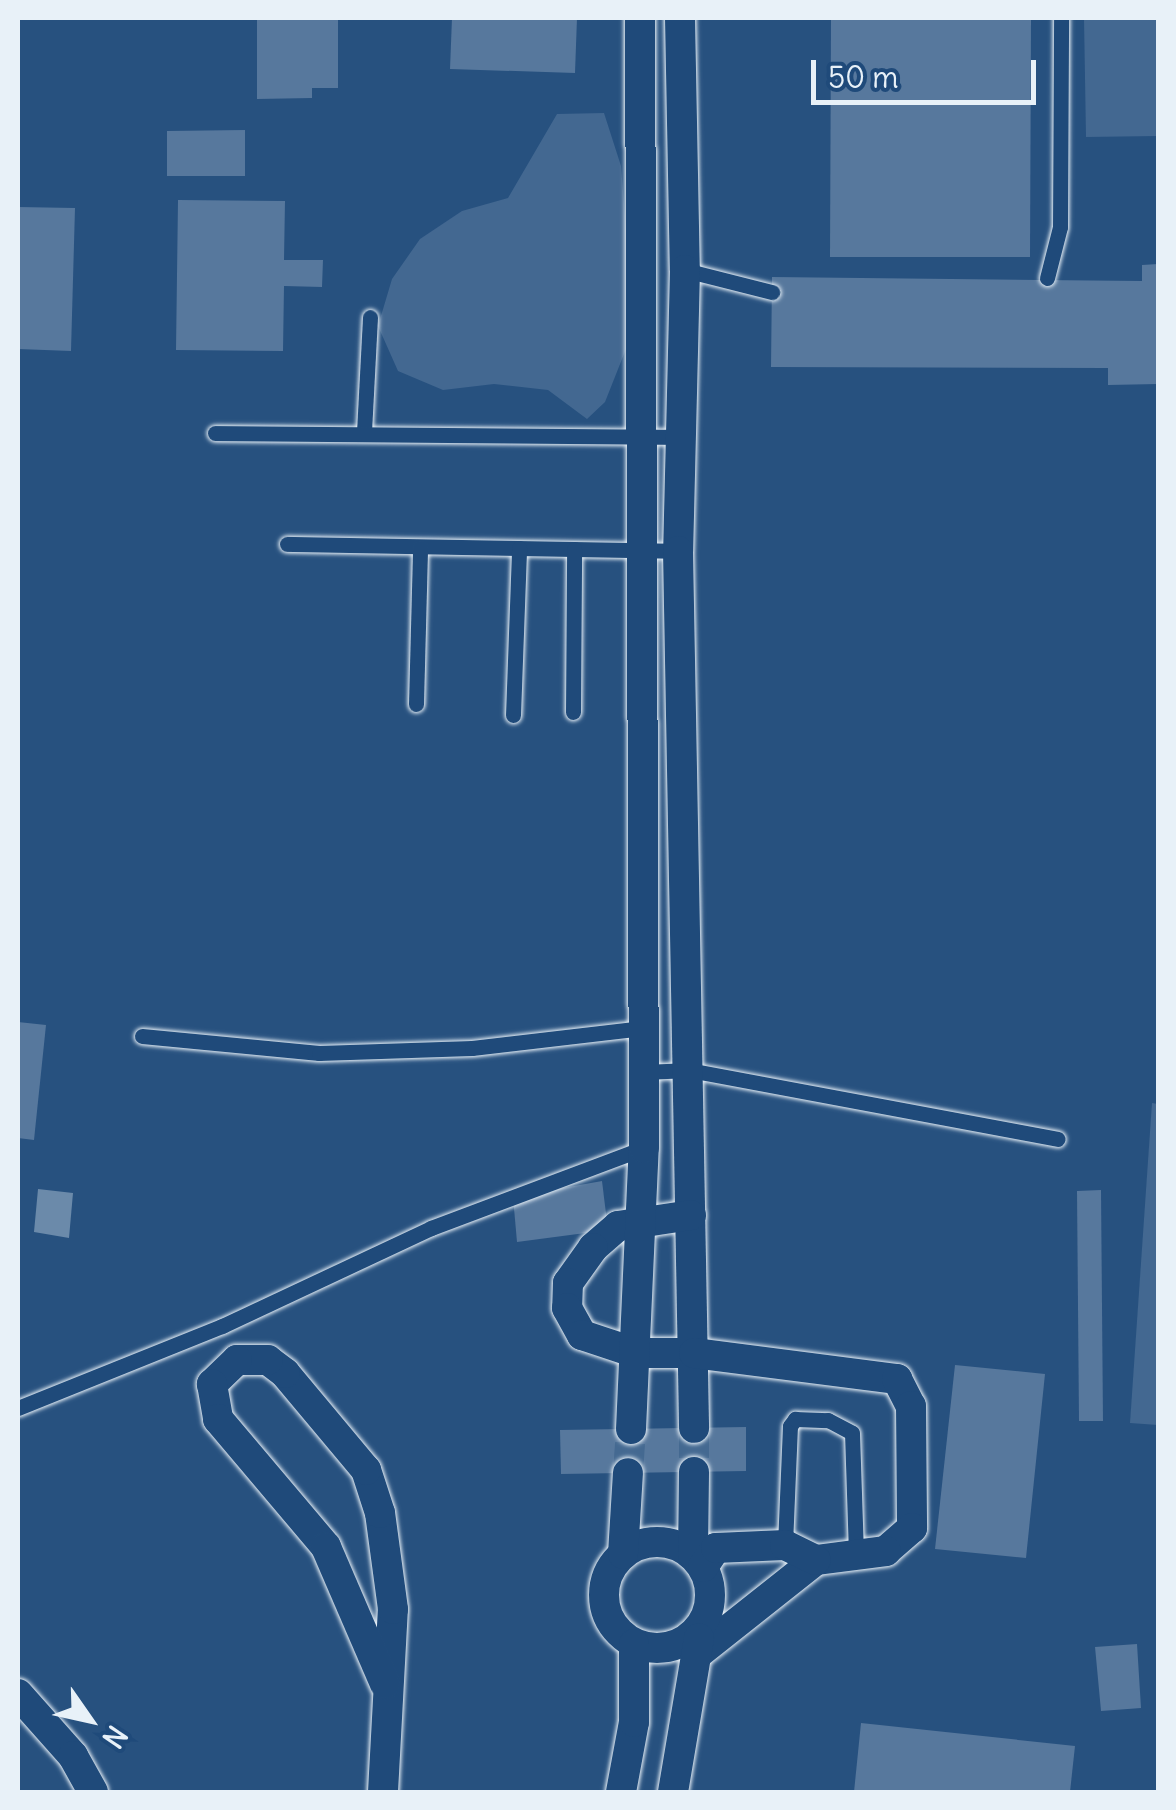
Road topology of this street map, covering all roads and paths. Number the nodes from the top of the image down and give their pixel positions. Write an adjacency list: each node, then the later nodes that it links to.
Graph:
1 (640, 18): 10 (street)
2 (680, 18): 4 (street)
3 (1061, 18): 5 (lane)
4 (685, 270): 6 (lane); 11 (street)
5 (1047, 278)
6 (772, 292)
7 (370, 317): 8 (lane)
8 (364, 432): 9 (lane); 10 (lane)
9 (214, 433)
10 (641, 433): 11 (lane); 16 (street)
11 (680, 437): 17 (street)
12 (287, 544): 13 (lane)
13 (420, 547): 14 (lane); 20 (lane)
14 (519, 548): 15 (lane); 22 (lane)
15 (574, 549): 16 (lane); 21 (lane)
16 (641, 551): 17 (lane); 19 (street)
17 (678, 551): 18 (street)
18 (681, 696): 19 (street); 25 (street)
19 (642, 698): 23 (street)
20 (416, 704)
21 (574, 712)
22 (512, 715)
23 (644, 1028): 24 (lane); 26 (street)
24 (142, 1036)
25 (689, 1070): 26 (lane); 27 (lane); 29 (street)
26 (644, 1072): 28 (street)
27 (1058, 1139)
28 (644, 1148): 30 (street); 33 (lane)
29 (692, 1214): 30 (street); 32 (street)
30 (642, 1218): 31 (street); 31 (street)
31 (636, 1353): 32 (street); 35 (street)
32 (694, 1353): 34 (street); 40 (street)
33 (18, 1408)
34 (694, 1428)
35 (631, 1429)
36 (694, 1472): 42 (street)
37 (628, 1473): 39 (street)
38 (785, 1545): 40 (lane); 41 (street); 42 (street)
39 (623, 1554): 42 (street); 44 (street)
40 (856, 1554): 41 (street)
41 (816, 1560): 43 (street)
42 (698, 1561): 43 (street)
43 (699, 1640): 44 (street); 50 (street)
44 (634, 1644): 49 (street)
45 (385, 1684): 45 (street); 48 (street)
46 (18, 1694): 47 (street)
47 (93, 1792)
48 (383, 1792)
49 (622, 1792)
50 (673, 1792)

